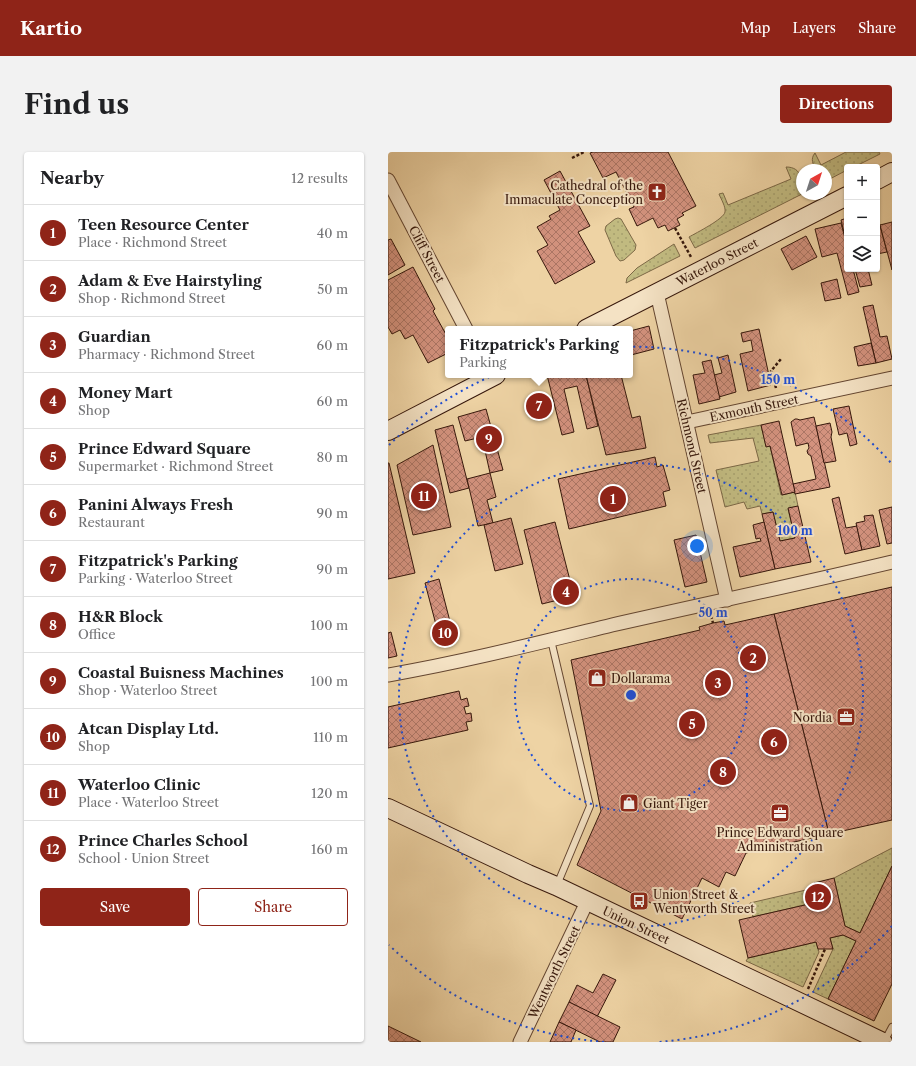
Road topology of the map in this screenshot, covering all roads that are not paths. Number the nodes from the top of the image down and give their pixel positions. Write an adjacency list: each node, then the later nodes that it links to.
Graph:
1 (892, 172): 2 (main road)
2 (880, 178)
3 (388, 180): 6 (street, Cliff Street)
4 (844, 198): 5 (main road, Waterloo Street)
5 (657, 293): 7 (main road, Waterloo Street); 10 (street, Richmond Street)
6 (464, 326)
7 (592, 326)
8 (489, 378): 11 (main road)
9 (892, 378): 10 (street, Exmouth Street)
10 (687, 422): 13 (street, Richmond Street)
11 (388, 431)
12 (892, 562): 13 (street)
13 (727, 600): 14 (street)
14 (551, 640): 15 (street); 17 (lane)
15 (388, 675)
16 (388, 808): 17 (main road, Union Street)
17 (556, 886): 18 (main road, Union Street)
18 (587, 902): 20 (street, Wentworth Street); 21 (main road, Union Street)
19 (892, 1027): 21 (lane)
20 (520, 1042)
21 (884, 1042)

